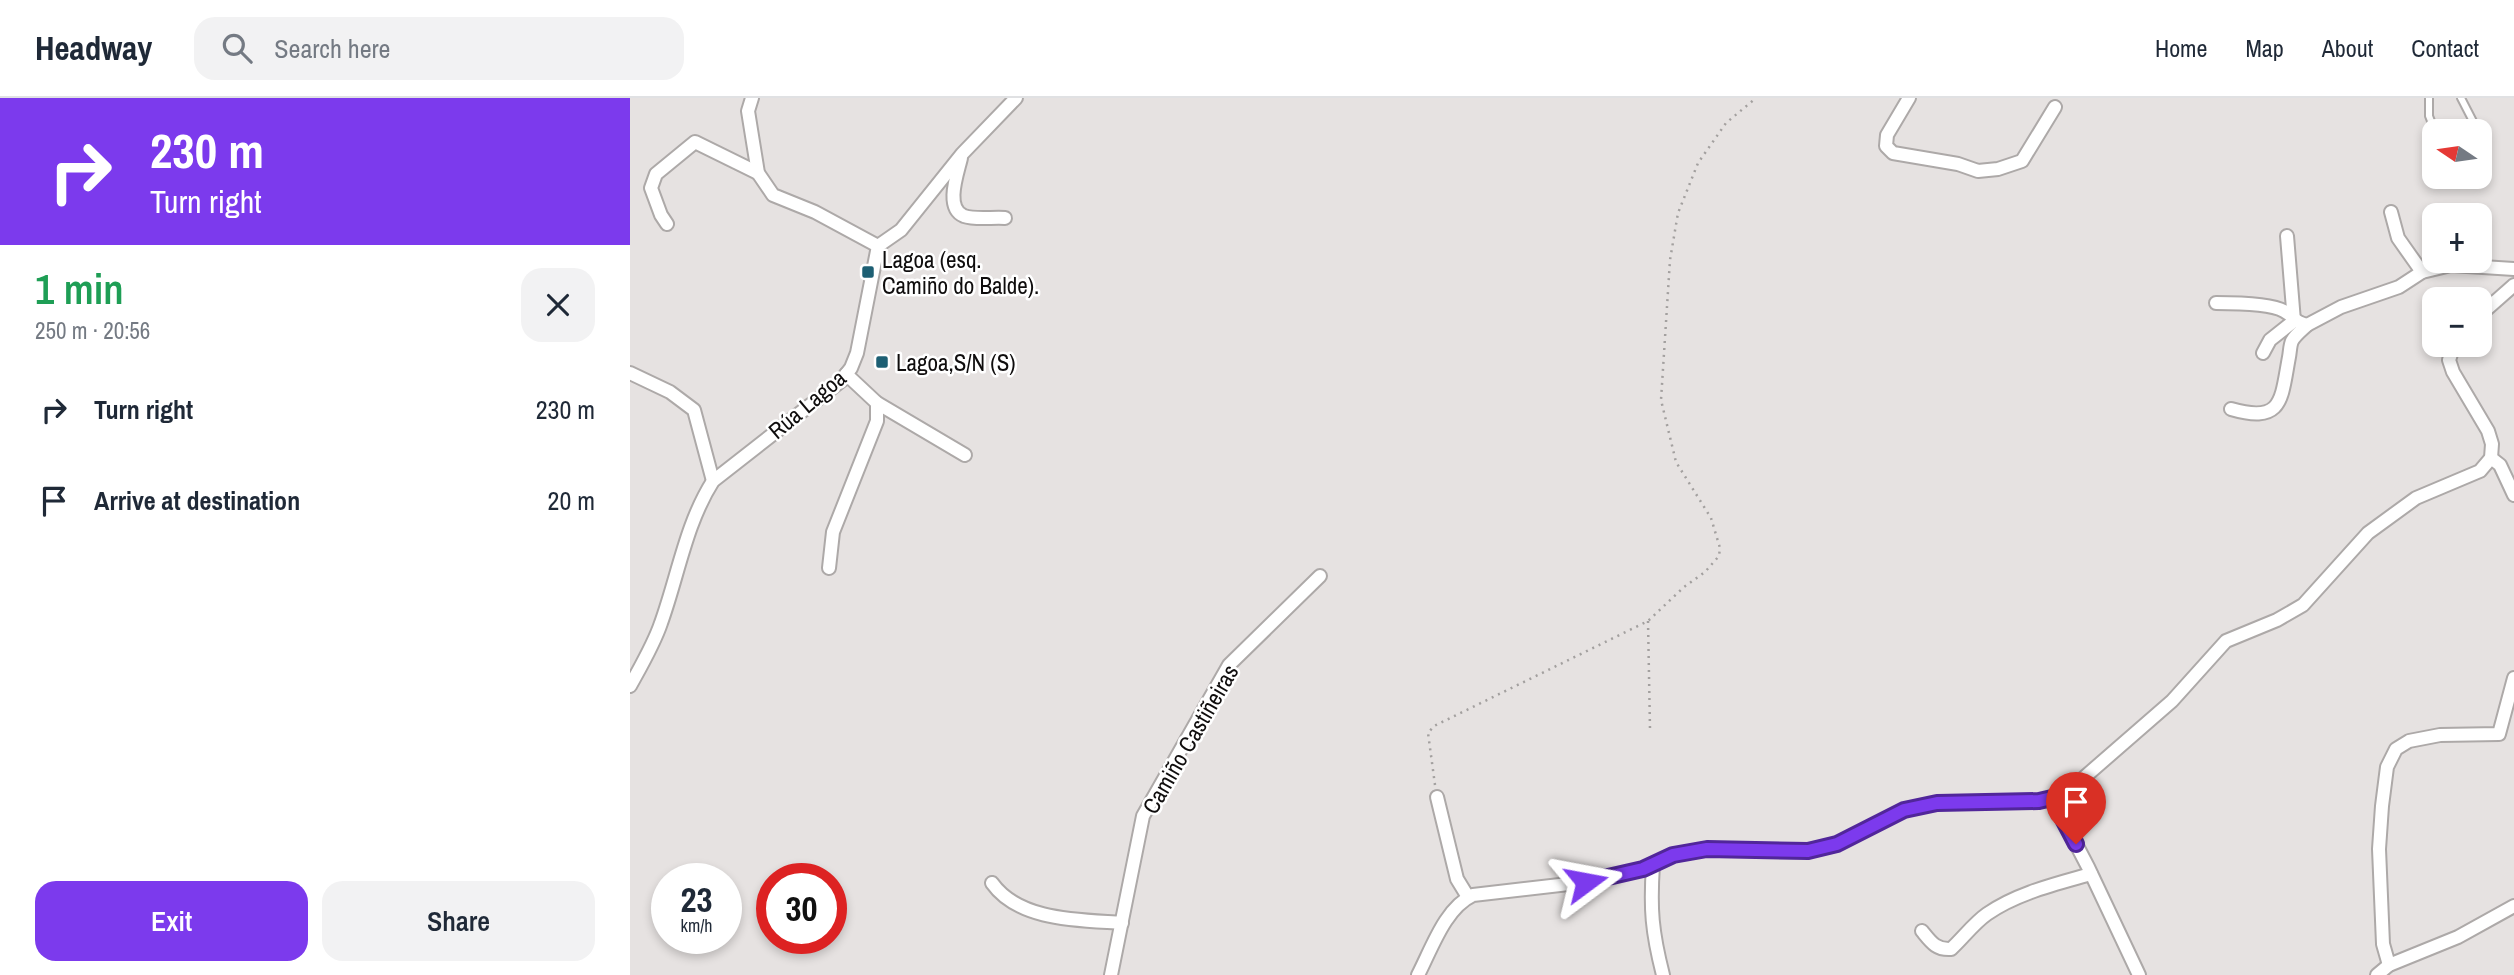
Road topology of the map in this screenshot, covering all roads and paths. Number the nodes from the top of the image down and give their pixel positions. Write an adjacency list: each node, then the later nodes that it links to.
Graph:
1 (752, 98): 11 (street)
2 (1016, 98): 10 (street)
3 (1756, 98): 37 (path)
4 (1909, 98): 7 (street)
5 (2429, 98): 8 (lane)
6 (2461, 98): 9 (lane)
7 (2055, 107)
8 (2430, 119)
9 (2472, 119)
10 (962, 154): 13 (street); 16 (street)
11 (758, 173): 14 (street); 16 (street)
12 (2391, 212): 19 (street)
13 (1005, 218)
14 (667, 225)
15 (2287, 236): 23 (street)
16 (878, 246): 28 (street, Rúa Lagoa)
17 (2492, 268): 18 (street)
18 (2514, 269)
19 (2422, 272): 24 (street)
20 (2514, 285): 22 (street)
21 (2216, 303): 23 (street)
22 (2492, 304)
23 (2294, 321): 24 (street); 25 (street)
24 (2307, 325): 30 (street)
25 (2263, 353)
26 (2450, 357): 32 (street)
27 (630, 373): 33 (street)
28 (846, 374): 29 (street); 33 (street, Rúa Lagoa)
29 (877, 403): 31 (street); 35 (street)
30 (2231, 409)
31 (965, 455)
32 (2491, 458): 34 (street); 42 (street)
33 (713, 481): 39 (street, Rúa Lagoa)
34 (2514, 495)
35 (829, 568)
36 (1320, 576): 48 (street, Camiño Castiñeiras)
37 (1648, 621): 40 (path); 41 (path)
38 (2514, 678): 50 (street)
39 (630, 686)
40 (1650, 729)
41 (1437, 797): 46 (street)
42 (2052, 798): 43 (street); 44 (street)
43 (1653, 865): 46 (street); 53 (street)
44 (2091, 874): 49 (street); 54 (street)
45 (992, 883): 48 (street)
46 (1468, 897): 52 (street)
47 (2514, 906): 50 (street)
48 (1122, 923): 51 (street, Camiño Castiñeiras)
49 (1922, 931)
50 (2389, 965): 55 (street)
51 (1111, 975)
52 (1418, 975)
53 (1663, 975)
54 (2139, 975)
55 (2377, 975)

